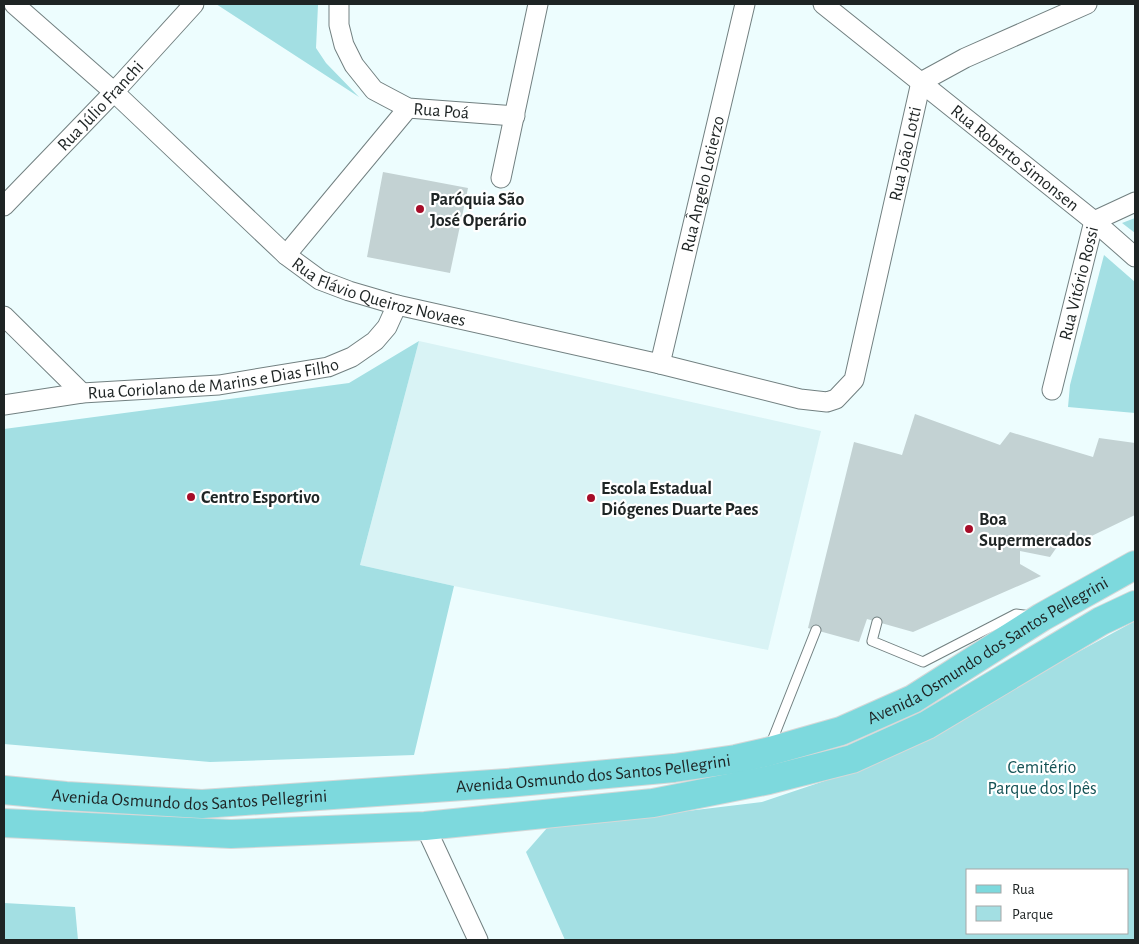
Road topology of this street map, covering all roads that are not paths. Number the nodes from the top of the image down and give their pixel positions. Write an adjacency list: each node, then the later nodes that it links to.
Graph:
1 (14, 4): 9 (street, Rua Flávio Queiroz Novaes)
2 (194, 4): 9 (street, Rua Júlio Franchi)
3 (339, 4): 10 (street, Rua Poá)
4 (538, 4): 11 (street)
5 (745, 4): 20 (street, Rua Ângelo Lotierzo)
6 (823, 4): 8 (street, Rua Roberto Simonsen)
7 (1087, 4): 8 (street, Rua João Lotti)
8 (921, 82): 15 (street, Rua Roberto Simonsen); 23 (street, Rua João Lotti)
9 (114, 92): 14 (street, Rua Júlio Franchi); 16 (street, Rua Flávio Queiroz Novaes)
10 (408, 108): 11 (street, Rua Poá); 16 (street)
11 (514, 116): 12 (street)
12 (501, 178)
13 (1135, 202): 15 (street, Rua Vitório Rossi)
14 (4, 206)
15 (1094, 222): 17 (street, Rua Roberto Simonsen); 21 (street, Rua Vitório Rossi)
16 (286, 255): 18 (street, Rua Flávio Queiroz Novaes)
17 (1135, 258)
18 (397, 305): 20 (street, Rua Flávio Queiroz Novaes); 22 (street, Rua Coriolano de Marins e Dias Filho)
19 (4, 316): 22 (street)
20 (660, 364): 23 (street, Rua Flávio Queiroz Novaes)
21 (1052, 390)
22 (82, 393): 24 (street, Rua Coriolano de Marins e Dias Filho)
23 (836, 399)
24 (4, 405)
25 (1135, 565): 27 (main road, Avenida Osmundo dos Santos Pellegrini)
26 (1135, 605): 34 (main road, Avenida Osmundo dos Santos Pellegrini)
27 (1042, 617): 28 (lane); 30 (main road, Avenida Osmundo dos Santos Pellegrini)
28 (877, 622)
29 (816, 630): 30 (lane)
30 (767, 752): 31 (main road, Avenida Osmundo dos Santos Pellegrini)
31 (450, 786): 32 (main road, Avenida Osmundo dos Santos Pellegrini); 34 (main road)
32 (4, 790)
33 (4, 823): 34 (main road, Avenida Osmundo dos Santos Pellegrini)
34 (425, 826): 35 (street)
35 (478, 940)

